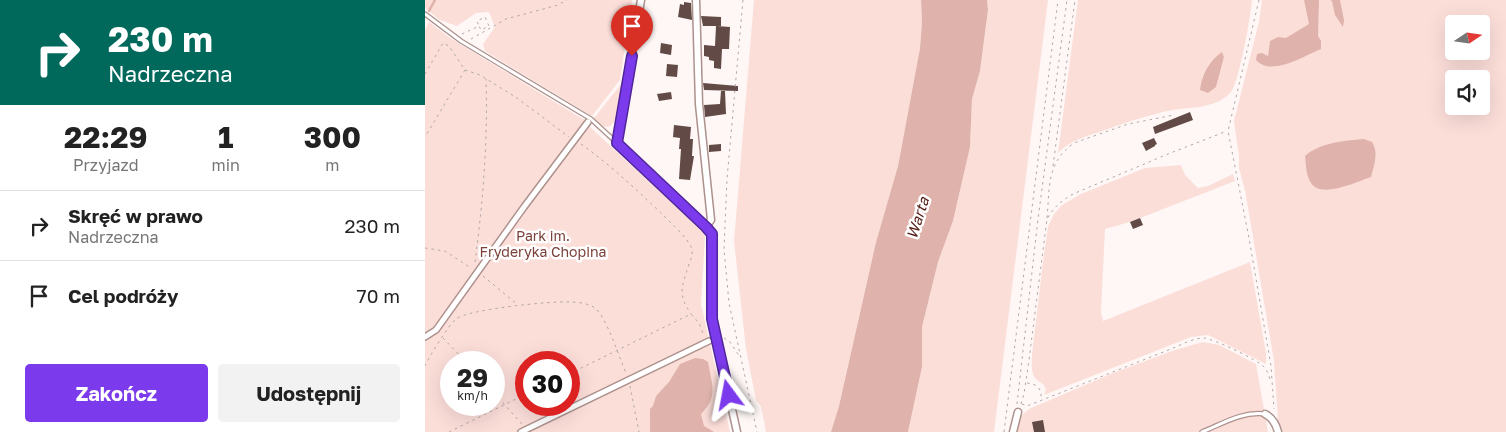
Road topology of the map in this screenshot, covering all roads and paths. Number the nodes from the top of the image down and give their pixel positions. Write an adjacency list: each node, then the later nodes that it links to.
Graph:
1 (567, 0): 12 (path)
2 (641, 0): 21 (street)
3 (696, 0): 24 (street)
4 (743, 0): 35 (path)
5 (1058, 0): 55 (path)
6 (1067, 0): 45 (path)
7 (1075, 0): 22 (path)
8 (1259, 0): 18 (path)
9 (425, 14): 11 (lane)
10 (479, 26): 10 (path); 11 (path)
11 (455, 37): 12 (lane)
12 (464, 43): 21 (lane)
13 (465, 70): 14 (path); 15 (path); 19 (path)
14 (425, 74)
15 (486, 79): 20 (path); 25 (path)
16 (1174, 115): 22 (path)
17 (588, 122): 20 (street)
18 (1228, 130): 23 (path); 41 (path)
19 (425, 137)
20 (574, 140): 25 (street); 26 (path)
21 (617, 143): 24 (street)
22 (1052, 172): 23 (path)
23 (1047, 219): 40 (path)
24 (706, 227): 30 (street)
25 (478, 272): 27 (street)
26 (691, 314): 31 (path); 33 (path)
27 (436, 330): 28 (street); 29 (path)
28 (425, 337)
29 (443, 337): 32 (path); 33 (path); 36 (path)
30 (717, 339): 35 (path); 53 (street)
31 (707, 342): 39 (street)
32 (456, 351)
33 (617, 351): 38 (path); 39 (path)
34 (425, 357): 36 (path)
35 (740, 358): 54 (path)
36 (428, 359): 37 (path)
37 (425, 366)
38 (580, 369)
39 (629, 380): 49 (street); 52 (path)
40 (1026, 383): 43 (path); 43 (path)
41 (1272, 385): 43 (path); 48 (path)
42 (515, 399): 44 (path)
43 (1041, 400)
44 (505, 404): 49 (path)
45 (1018, 412): 56 (street)
46 (1265, 414): 48 (street); 57 (lane)
47 (481, 416): 50 (path)
48 (1277, 428)
49 (527, 429): 51 (street)
50 (449, 432)
51 (521, 432)
52 (639, 432)
53 (737, 432)
54 (757, 432)
55 (1004, 432)
56 (1013, 432)
57 (1202, 432)

